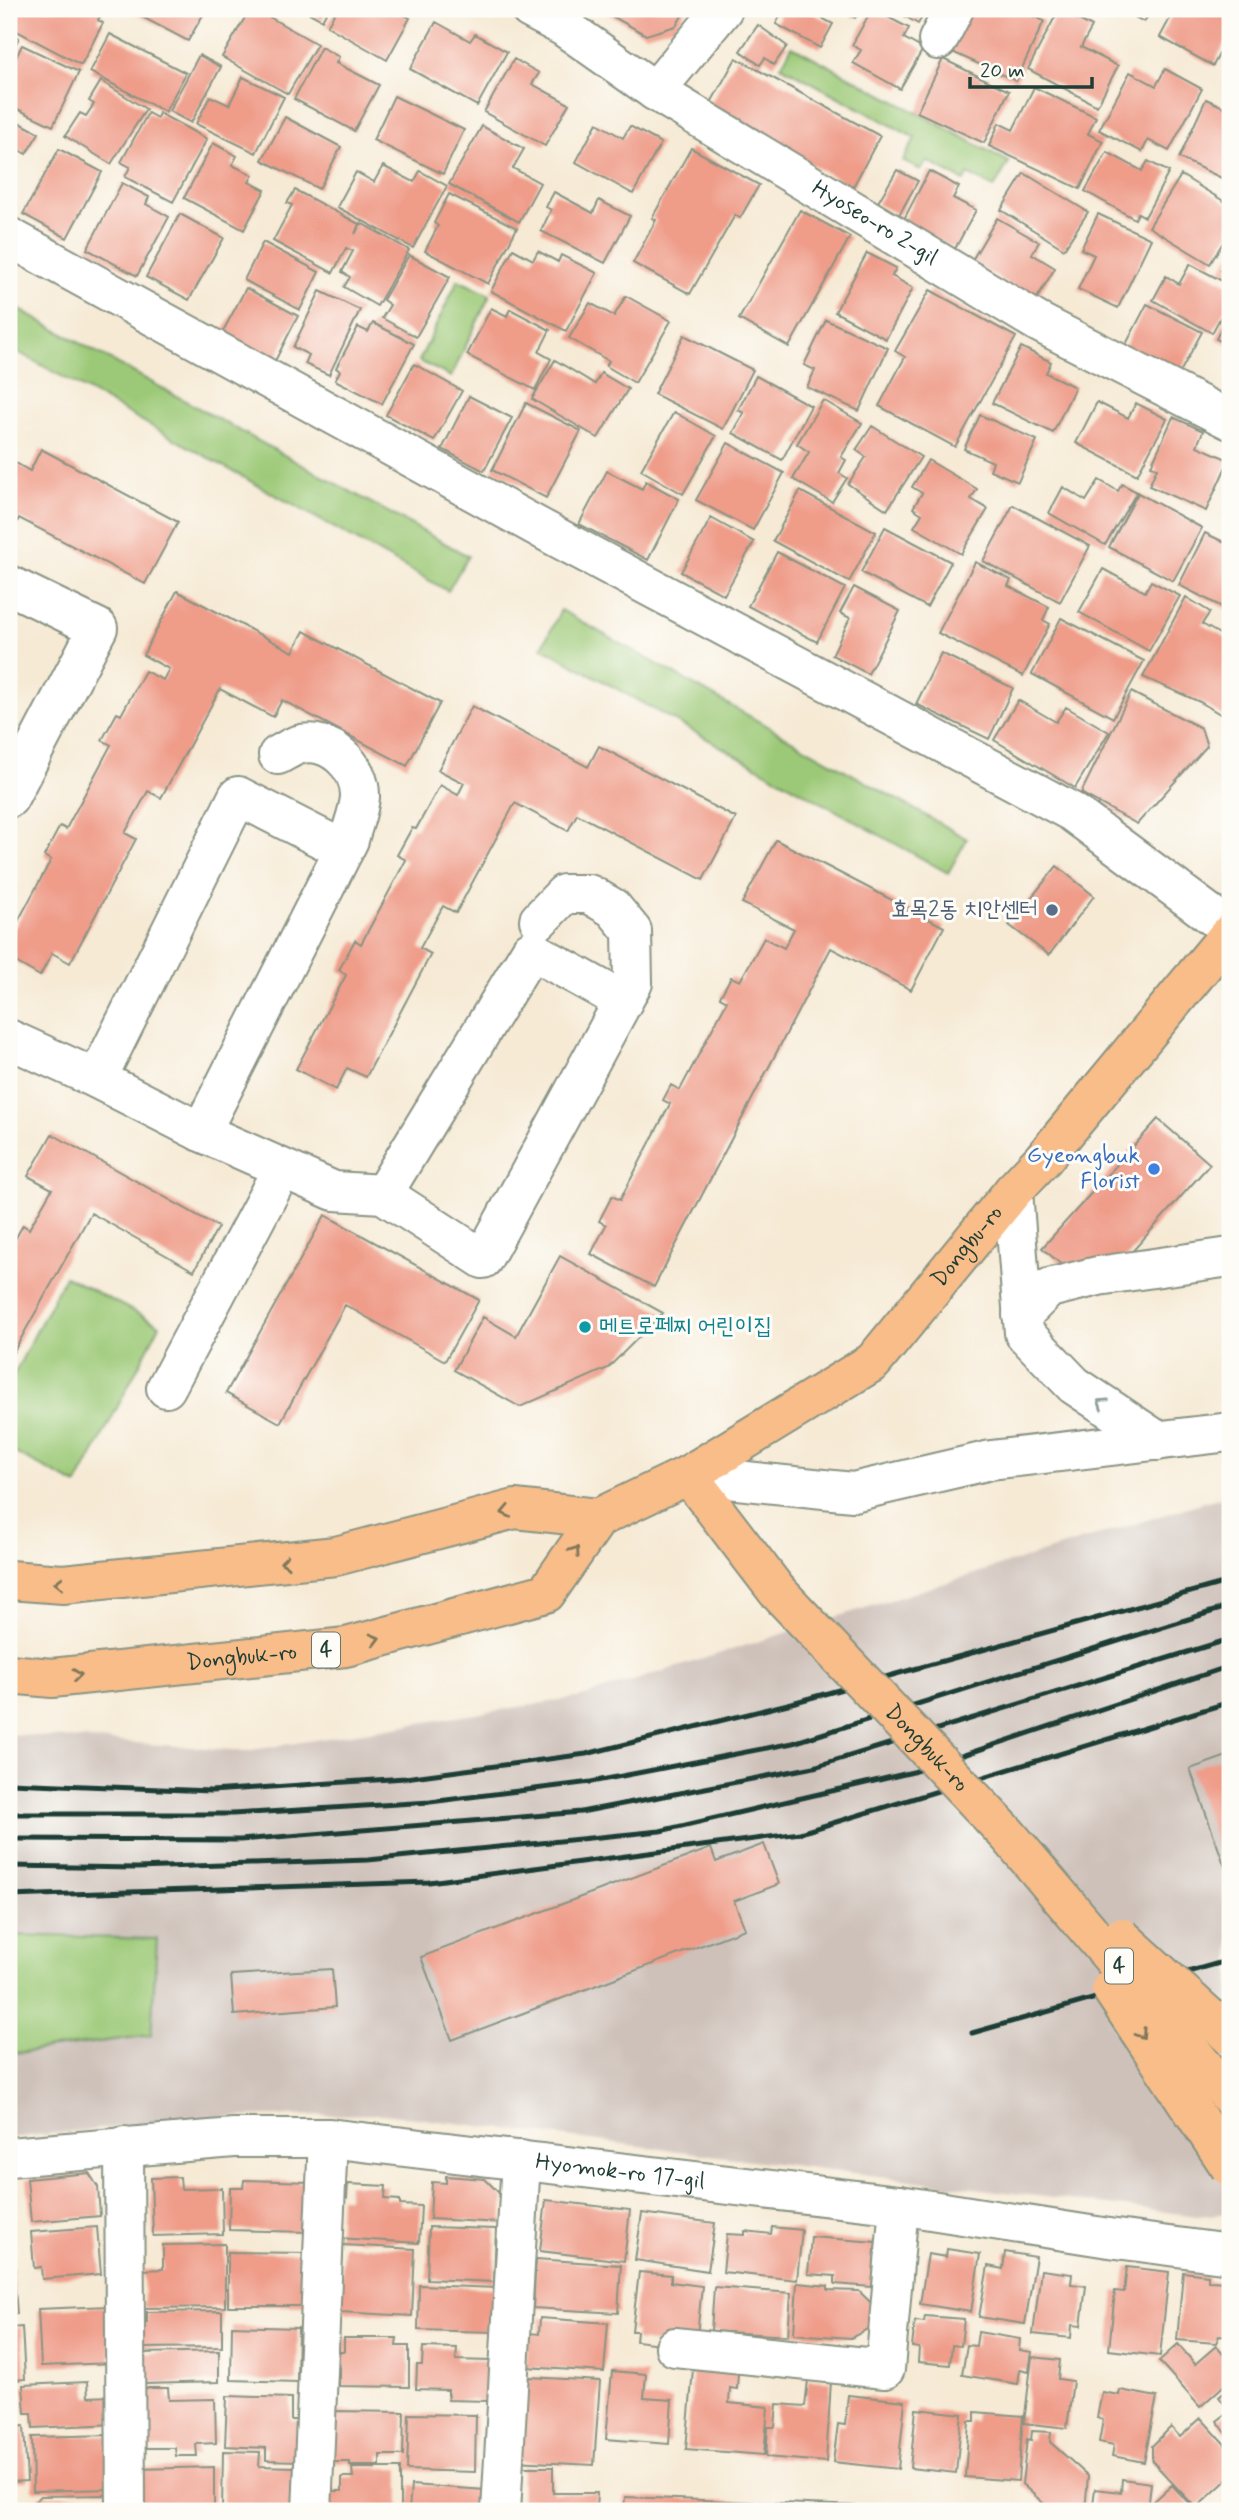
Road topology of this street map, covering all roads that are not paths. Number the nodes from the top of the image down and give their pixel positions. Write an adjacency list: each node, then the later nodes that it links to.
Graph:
1 (530, 9): 3 (street, Hyoseo-ro 2-gil)
2 (723, 9): 3 (street)
3 (655, 91): 5 (street, Hyoseo-ro 2-gil)
4 (9, 237): 11 (street)
5 (1230, 420)
6 (9, 585): 8 (street)
7 (278, 755): 9 (street)
8 (9, 798)
9 (344, 850): 14 (street); 15 (street)
10 (539, 920): 12 (street)
11 (1230, 931): 17 (main road, Dongbu-ro)
12 (623, 1001): 18 (street); 18 (street)
13 (9, 1040): 14 (street)
14 (97, 1079): 15 (street)
15 (201, 1132): 16 (street)
16 (282, 1169): 18 (street); 21 (street)
17 (1013, 1191): 20 (street); 24 (main road, Dongbu-ro)
18 (383, 1194)
19 (1230, 1257): 20 (street)
20 (1022, 1315): 23 (street, one-way to 20)
21 (166, 1388)
22 (1230, 1432): 23 (street)
23 (1158, 1441): 24 (street)
24 (688, 1475): 25 (main road, Dongbuk-ro / 4); 28 (main road, Dongbuk-ro / 4, bridge)
25 (598, 1518): 26 (main road, one-way to 26); 27 (main road, Dongbuk-ro / 4, one-way to 25)
26 (9, 1580)
27 (9, 1674)
28 (1009, 1835): 29 (main road, bridge); 30 (main road, Dongbuk-ro / 4, bridge); 35 (main road, one-way to 35, bridge)
29 (1230, 2036)
30 (1230, 2097)
31 (328, 2138): 32 (street, Hyomok-ro 17-gil); 34 (street, Hyomok-ro 17-gil); 40 (street)
32 (124, 2146): 33 (street, Hyomok-ro 17-gil); 39 (street)
33 (9, 2157)
34 (521, 2160): 36 (street, Hyomok-ro 17-gil); 41 (street)
35 (1230, 2167)
36 (899, 2205): 37 (street, Hyomok-ro 17-gil); 38 (street)
37 (1230, 2254)
38 (675, 2347)
39 (126, 2511)
40 (312, 2511)
41 (501, 2511)

